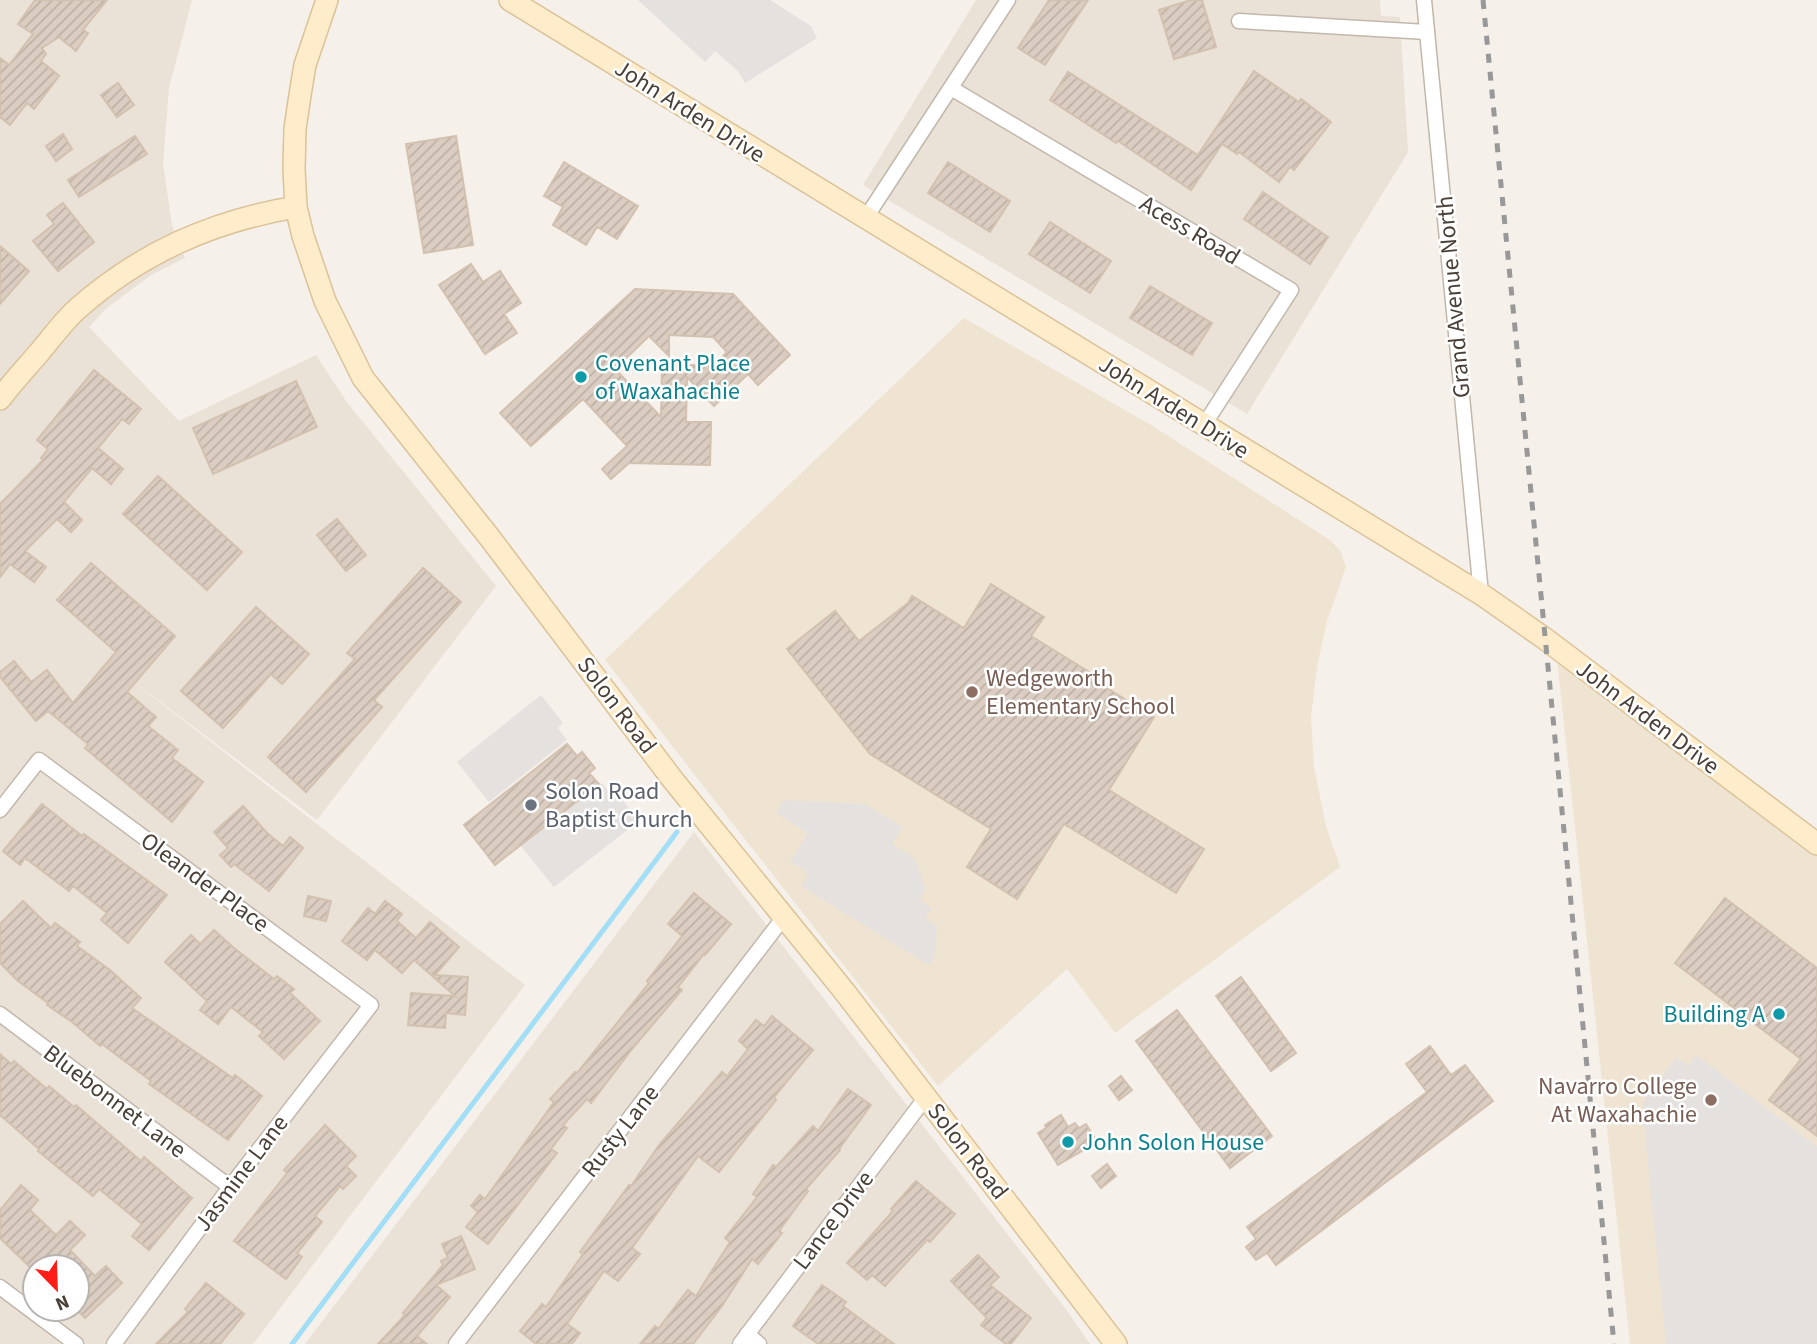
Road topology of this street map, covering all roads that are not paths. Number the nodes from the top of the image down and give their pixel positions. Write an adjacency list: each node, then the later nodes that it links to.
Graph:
1 (327, 0): 8 (street, Solon Road)
2 (510, 0): 9 (street, John Arden Drive)
3 (1008, 0): 7 (street)
4 (1424, 0): 6 (street, Grand Avenue North)
5 (1239, 21): 6 (street)
6 (1427, 32): 12 (street, Grand Avenue North)
7 (951, 88): 9 (street); 11 (street, Acess Road)
8 (296, 206): 10 (street); 15 (street, Solon Road)
9 (865, 219): 11 (street, John Arden Drive)
10 (0, 400)
11 (1203, 425): 12 (street, John Arden Drive)
12 (1481, 594): 14 (street, John Arden Drive)
13 (0, 810): 16 (street, Oleander Place)
14 (1817, 844)
15 (784, 917): 18 (street, Solon Road); 24 (street, Rusty Lane)
16 (371, 1005): 19 (street, Jasmine Lane)
17 (0, 1014): 19 (street, Bluebonnet Lane)
18 (926, 1097): 21 (street, Lance Drive); 26 (street, Solon Road)
19 (230, 1187): 23 (street, Jasmine Lane)
20 (0, 1287): 22 (street)
21 (743, 1339): 25 (street)
22 (76, 1344)
23 (114, 1344)
24 (456, 1344)
25 (759, 1344)
26 (1116, 1344)

